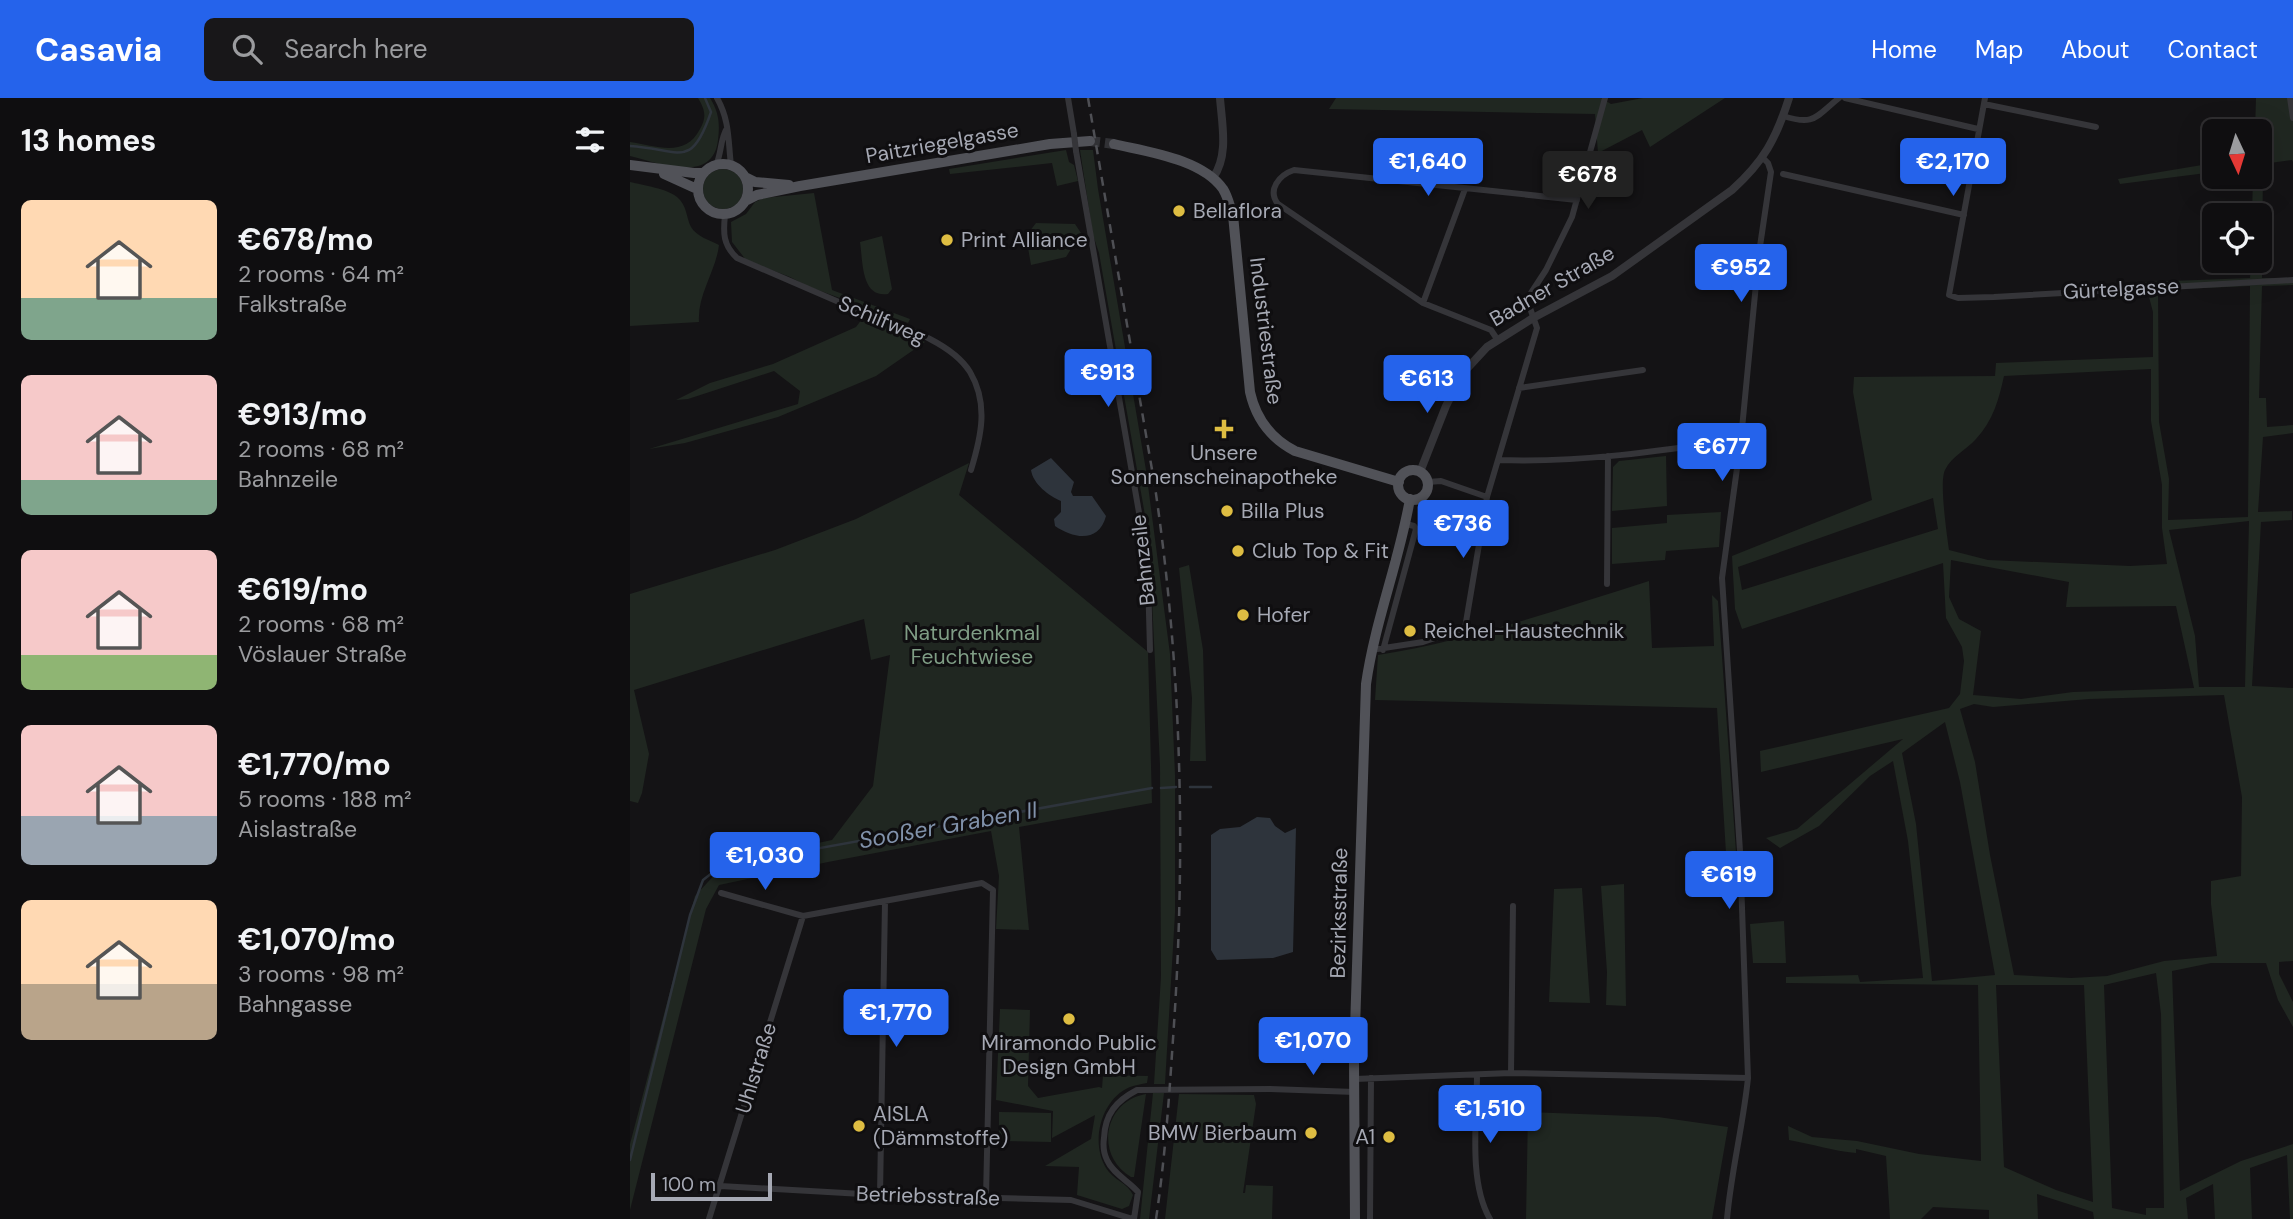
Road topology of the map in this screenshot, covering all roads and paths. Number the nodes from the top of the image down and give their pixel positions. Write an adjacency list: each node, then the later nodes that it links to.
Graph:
1 (717, 98): 13 (street)
2 (1068, 98): 50 (street, Bahnzeile, bridge)
3 (1220, 98): 25 (street)
4 (1605, 98): 29 (street)
5 (1789, 98): 10 (street, Badner Straße)
6 (1839, 98): 10 (street)
7 (1845, 98): 14 (street)
8 (2290, 98): 11 (street)
9 (1984, 101): 12 (street); 14 (street)
10 (1783, 116): 17 (street, Badner Straße)
11 (2293, 118)
12 (2096, 127)
13 (726, 128): 19 (street); 20 (street)
14 (1978, 129): 32 (street)
15 (1090, 141): 26 (main road, Paitzriegelgasse)
16 (1114, 144): 25 (main road)
17 (1763, 158): 35 (street, Badner Straße); 39 (street)
18 (630, 165): 21 (main road)
19 (716, 165): 20 (main road); 22 (main road)
20 (731, 165): 24 (main road)
21 (651, 168): 22 (main road); 27 (main road)
22 (703, 173): 27 (main road)
23 (1783, 174): 32 (street)
24 (745, 177): 26 (main road, Paitzriegelgasse); 30 (main road)
25 (1213, 178): 44 (main road, Industriestraße)
26 (800, 186): 30 (main road, Paitzriegelgasse)
27 (697, 189): 31 (main road)
28 (1465, 189): 29 (street); 34 (street); 34 (street)
29 (1577, 200): 35 (street)
30 (745, 201): 31 (main road)
31 (725, 215): 42 (street, Schilfweg)
32 (1964, 215): 33 (street, Gürtelgasse)
33 (2293, 280)
34 (1423, 303): 36 (street)
35 (1533, 318): 36 (street, Badner Straße); 38 (street)
36 (1497, 339): 43 (street, Badner Straße)
37 (1643, 370): 38 (street)
38 (1519, 388): 41 (street)
39 (1741, 439): 40 (street); 60 (street)
40 (1608, 456): 41 (street); 49 (street)
41 (1498, 460): 46 (street)
42 (971, 470)
43 (1420, 472): 44 (main road); 45 (main road)
44 (1399, 482): 47 (main road)
45 (1427, 482): 46 (street); 47 (main road)
46 (1487, 497): 52 (street)
47 (1410, 499): 48 (main road)
48 (1406, 524): 51 (main road); 52 (street)
49 (1607, 584)
50 (1150, 650)
51 (1371, 650): 52 (street); 61 (main road, Bezirksstraße)
52 (1383, 650)
53 (721, 893): 56 (street)
54 (885, 902): 56 (street); 64 (street); 65 (street)
55 (1513, 906): 57 (street)
56 (803, 916): 63 (street, Uhlstraße)
57 (1511, 1073): 58 (street); 60 (street)
58 (1477, 1074): 59 (street); 70 (street)
59 (1371, 1078): 61 (street); 69 (street)
60 (1748, 1078): 71 (street)
61 (1355, 1079): 62 (main road, Bezirksstraße)
62 (1355, 1092): 67 (street); 68 (main road, Bezirksstraße)
63 (720, 1186): 64 (street, Betriebsstraße); 66 (street, Uhlstraße)
64 (880, 1195): 65 (street, Betriebsstraße)
65 (986, 1197): 67 (street, Betriebsstraße)
66 (709, 1219)
67 (1134, 1219)
68 (1356, 1219)
69 (1370, 1219)
70 (1490, 1219)
71 (1727, 1219)

